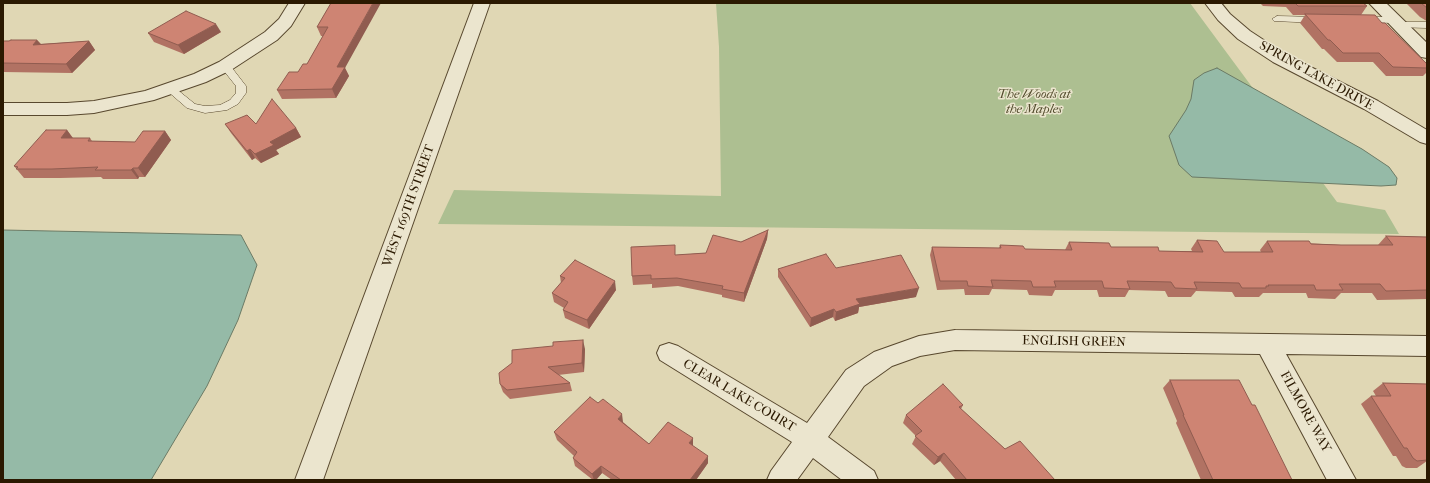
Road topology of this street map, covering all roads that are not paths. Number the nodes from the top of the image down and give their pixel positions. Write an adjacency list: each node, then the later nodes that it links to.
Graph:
1 (297, 3): 11 (street)
2 (482, 3): 19 (street, WEST 169TH STREET)
3 (1213, 3): 14 (street, SPRING LAKE DRIVE)
4 (1377, 3): 8 (street)
5 (1277, 19): 6 (lane)
6 (1324, 20)
7 (1355, 20): 8 (lane)
8 (1396, 23): 9 (lane); 10 (street)
9 (1427, 25)
10 (1427, 53)
11 (225, 66): 12 (street); 12 (lane)
12 (170, 89): 13 (street)
13 (3, 109)
14 (1425, 135)
15 (1267, 344): 16 (street, ENGLISH GREEN); 18 (street, ENGLISH GREEN); 22 (street, FILMORE WAY)
16 (1427, 346)
17 (669, 353): 18 (street, CLEAR LAKE COURT)
18 (810, 439): 20 (street, ENGLISH GREEN); 21 (street, CLEAR LAKE COURT)
19 (309, 480)
20 (781, 480)
21 (864, 480)
22 (1342, 480)

